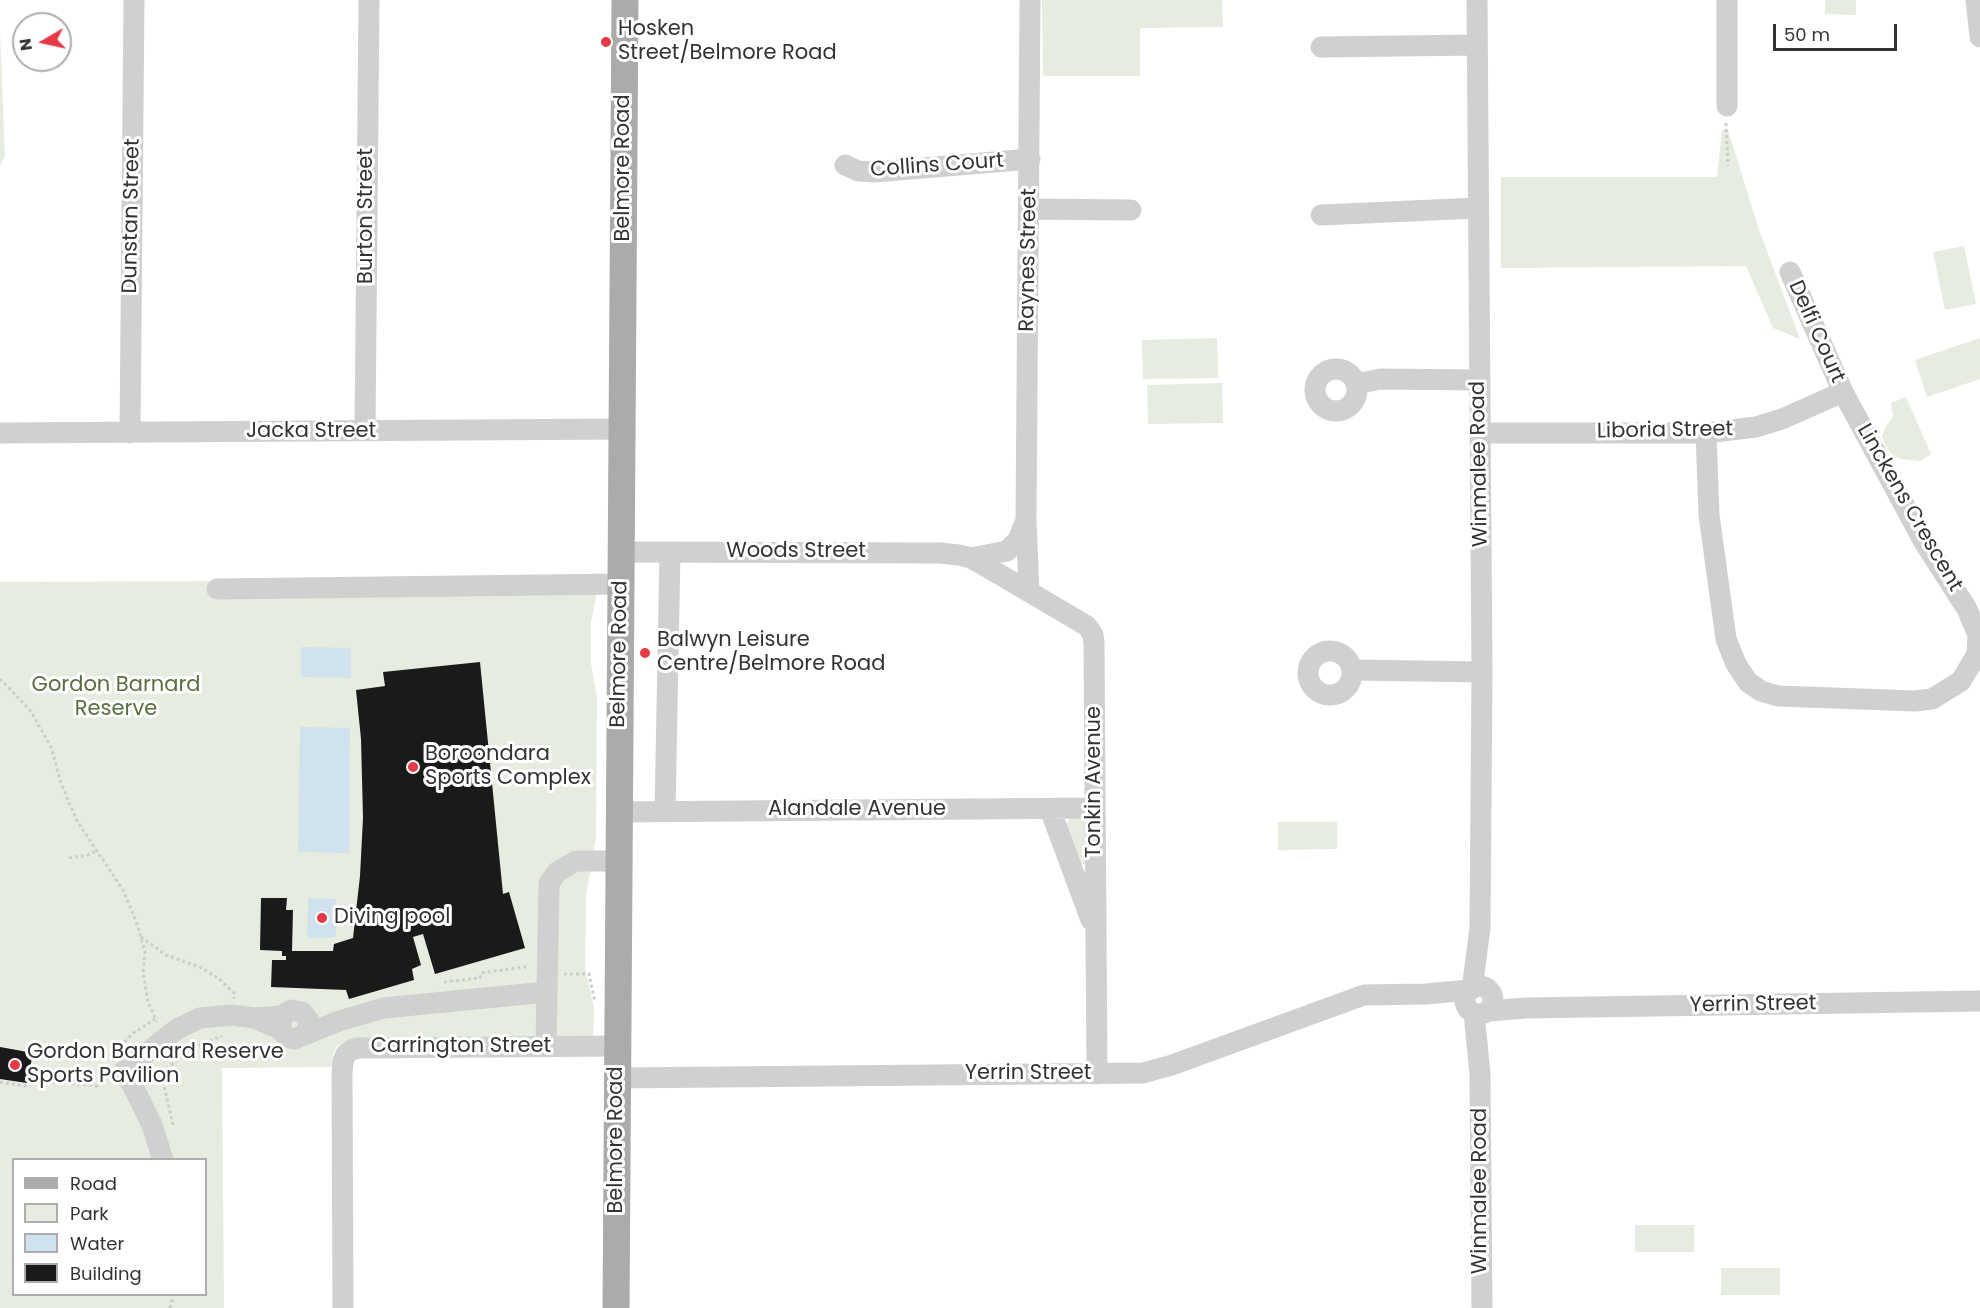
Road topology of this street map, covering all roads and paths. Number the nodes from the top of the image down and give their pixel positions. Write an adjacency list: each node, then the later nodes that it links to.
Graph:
1 (134, 0): 26 (street, Dunstan Street)
2 (369, 0): 24 (street, Burton Street)
3 (625, 0): 23 (main road, Belmore Road)
4 (1030, 0): 12 (street, Raynes Street)
5 (1477, 0): 9 (street, Winmalee Road)
6 (1727, 0): 11 (street)
7 (1976, 0): 8 (street)
8 (1980, 37)
9 (1477, 45): 10 (street); 15 (street, Winmalee Road)
10 (1321, 47)
11 (1727, 106): 14 (path)
12 (1030, 159): 13 (street, Collins Court); 16 (street, Raynes Street)
13 (845, 165)
14 (1728, 166)
15 (1478, 208): 18 (street); 20 (street, Winmalee Road)
16 (1029, 209): 17 (street); 29 (street, Raynes Street)
17 (1131, 210)
18 (1321, 215)
19 (1790, 272): 22 (street, Delfi Court)
20 (1479, 380): 21 (street); 27 (street, Winmalee Road)
21 (1357, 384)
22 (1843, 392): 28 (street, Liboria Street); 28 (street, Linckens Crescent)
23 (622, 429): 24 (street, Jacka Street); 30 (main road, Belmore Road)
24 (365, 431): 26 (street, Jacka Street)
25 (0, 433): 26 (street, Jacka Street)
26 (130, 433)
27 (1479, 433): 28 (street, Liboria Street); 37 (street, Winmalee Road)
28 (1707, 433)
29 (1026, 520): 32 (street, Raynes Street); 35 (street, Raynes Street)
30 (621, 552): 31 (street, Woods Street); 33 (main road, Belmore Road)
31 (670, 552): 32 (street, Woods Street); 42 (street)
32 (971, 558): 35 (street, Tonkin Avenue)
33 (621, 584): 34 (street); 41 (main road, Belmore Road)
34 (217, 590)
35 (1029, 592): 39 (street, Tonkin Avenue)
36 (1352, 670): 37 (street)
37 (1482, 672): 48 (street, Winmalee Road)
38 (0, 679): 43 (path)
39 (1095, 808): 40 (street, Alandale Avenue); 46 (street, Tonkin Avenue)
40 (1050, 809): 42 (street, Alandale Avenue); 46 (street)
41 (619, 812): 42 (street, Alandale Avenue); 45 (main road, Belmore Road)
42 (665, 812)
43 (98, 850): 44 (path); 50 (path)
44 (69, 858)
45 (619, 861): 47 (street); 51 (main road, Belmore Road)
46 (1096, 934): 55 (street, Tonkin Avenue)
47 (546, 992): 50 (street); 52 (street)
48 (1480, 1001): 49 (street, Yerrin Street); 55 (street, Yerrin Street); 62 (street, Winmalee Road)
49 (1980, 1001)
50 (160, 1028): 53 (path); 58 (path); 59 (street)
51 (617, 1046): 52 (street, Carrington Street); 56 (main road, Belmore Road)
52 (546, 1047): 60 (street, Carrington Street)
53 (111, 1055)
54 (106, 1066): 57 (path)
55 (1097, 1074): 56 (street, Yerrin Street)
56 (617, 1078): 61 (main road, Belmore Road)
57 (0, 1082)
58 (174, 1129)
59 (162, 1158)
60 (343, 1308)
61 (616, 1308)
62 (1482, 1308)

